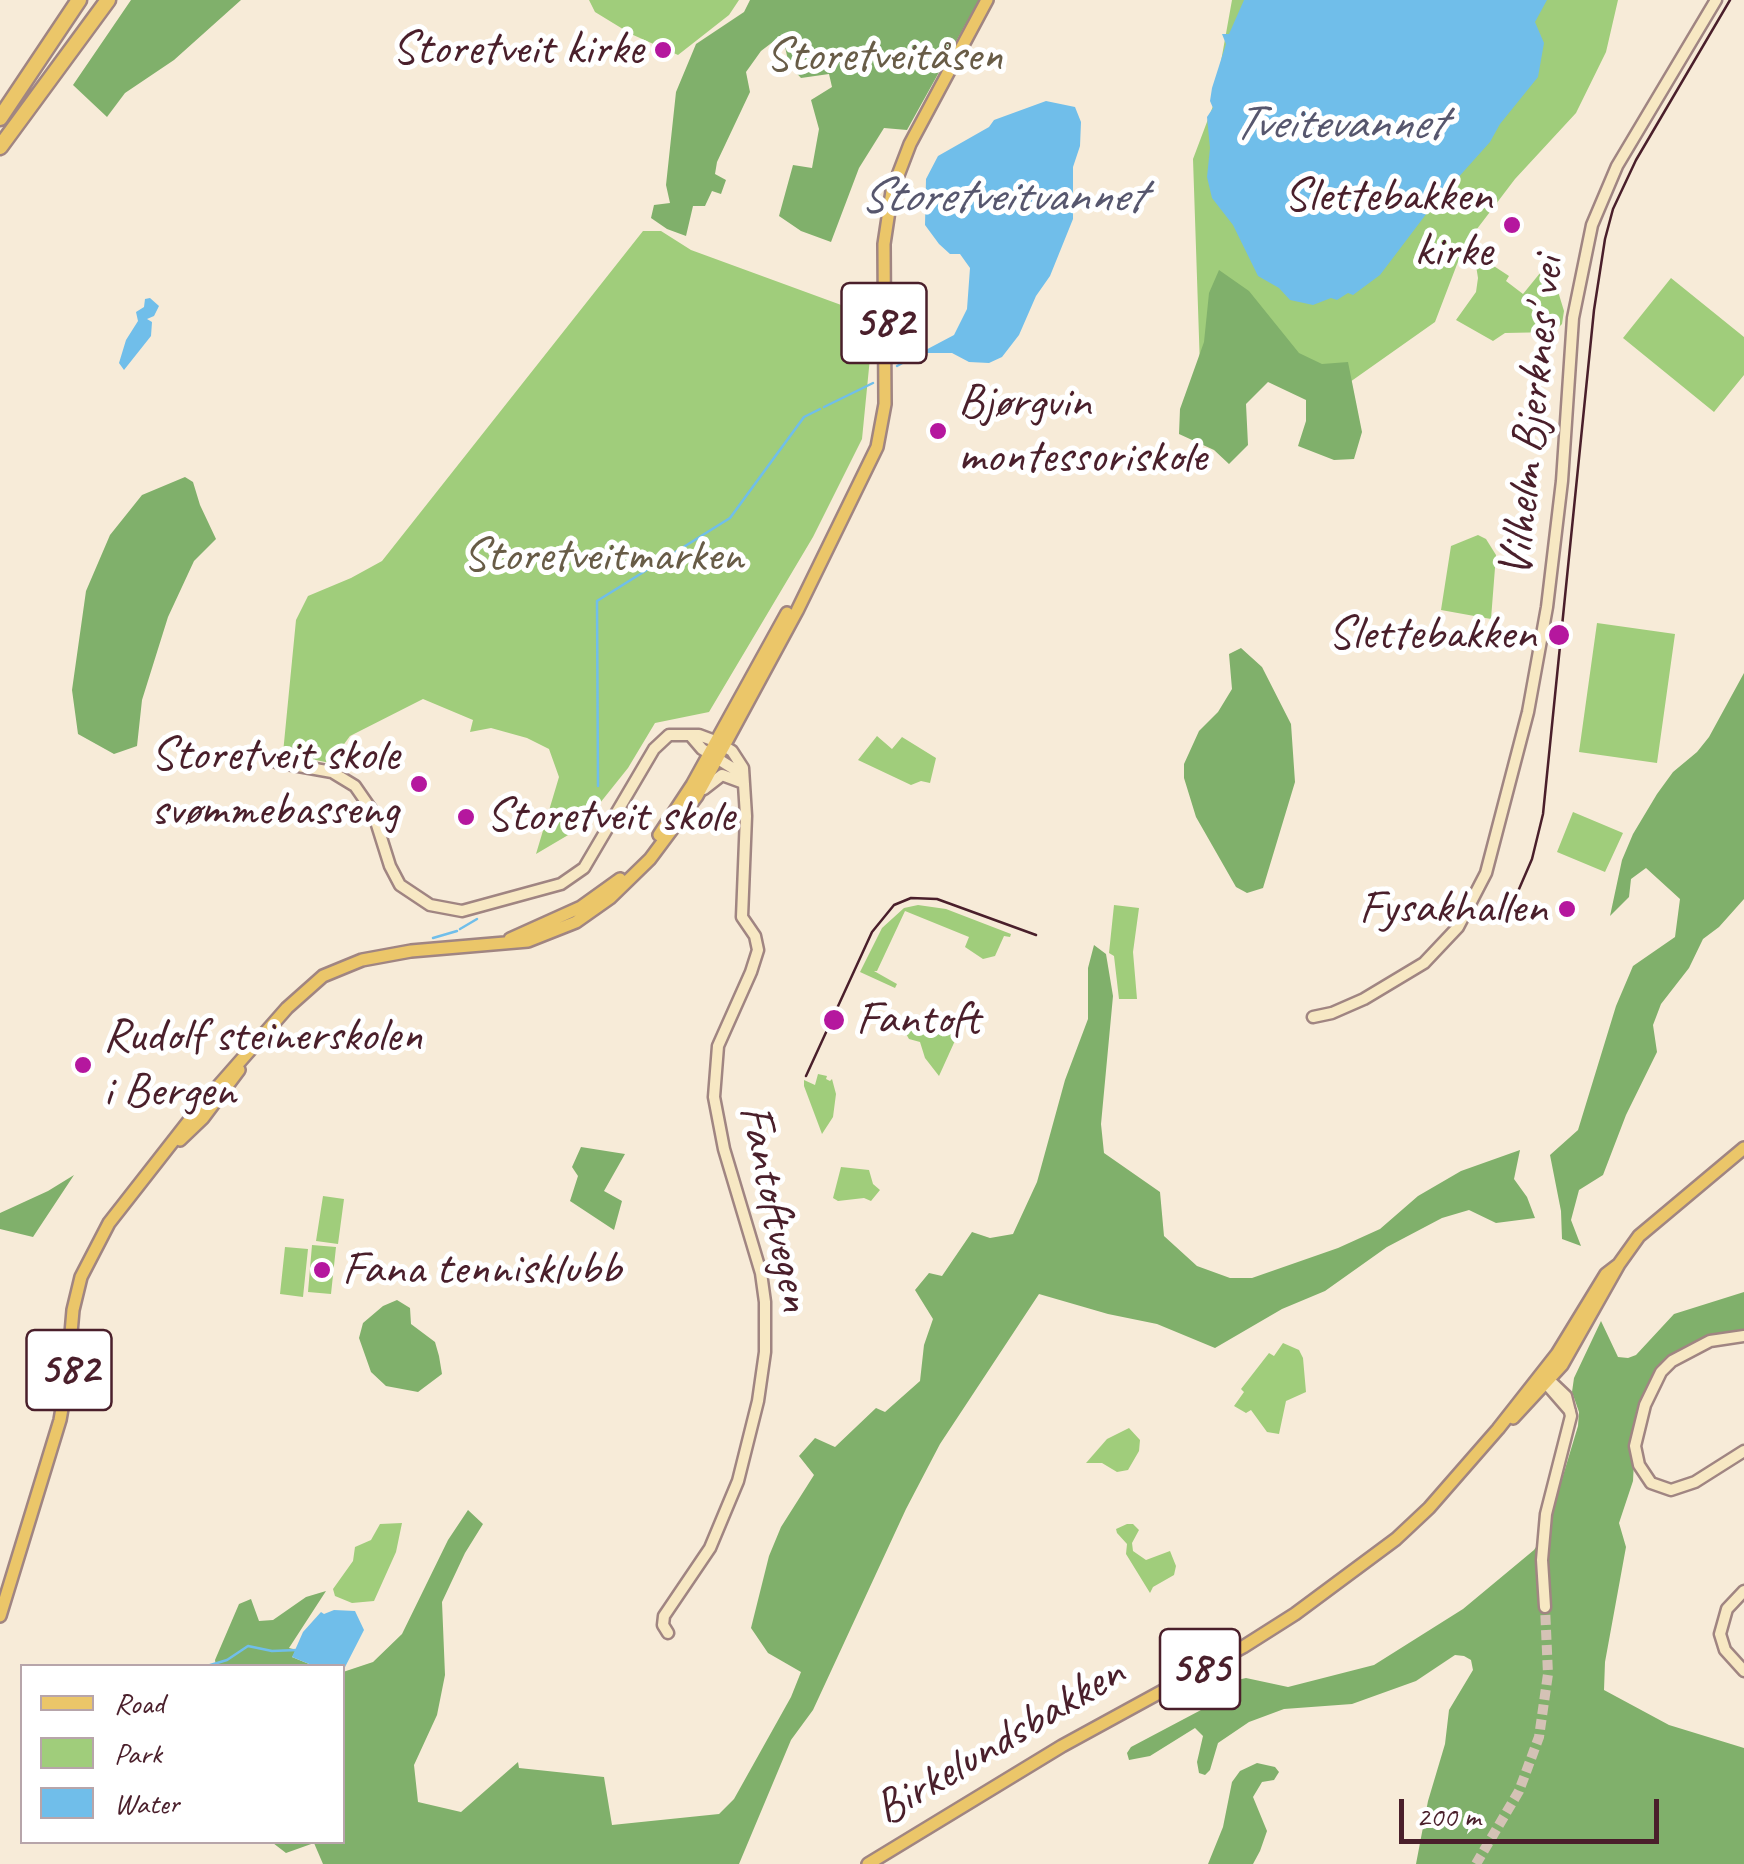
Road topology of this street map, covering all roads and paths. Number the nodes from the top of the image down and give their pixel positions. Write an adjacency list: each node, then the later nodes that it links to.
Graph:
1 (80, 0): 5 (highway)
2 (108, 0): 6 (highway)
3 (987, 0): 8 (main road, 582)
4 (1716, 0): 13 (street, Vilhelm Bjerknes' vei)
5 (0, 118)
6 (3, 142): 7 (highway)
7 (0, 156)
8 (717, 749): 9 (street); 10 (street); 11 (main road, 582); 12 (main road, 582)
9 (276, 762)
10 (745, 786): 11 (street); 21 (street, Fantoftvegen)
11 (697, 796): 12 (main road, 582)
12 (497, 945): 20 (main road, 582)
13 (1312, 1017)
14 (1744, 1148): 16 (main road, 585)
15 (1744, 1336): 17 (street)
16 (1546, 1380): 19 (street); 23 (main road, Birkelundsbakken / 585)
17 (1744, 1451)
18 (1744, 1591): 22 (street)
19 (1545, 1606)
20 (0, 1616)
21 (668, 1633)
22 (1744, 1671)
23 (868, 1864)

